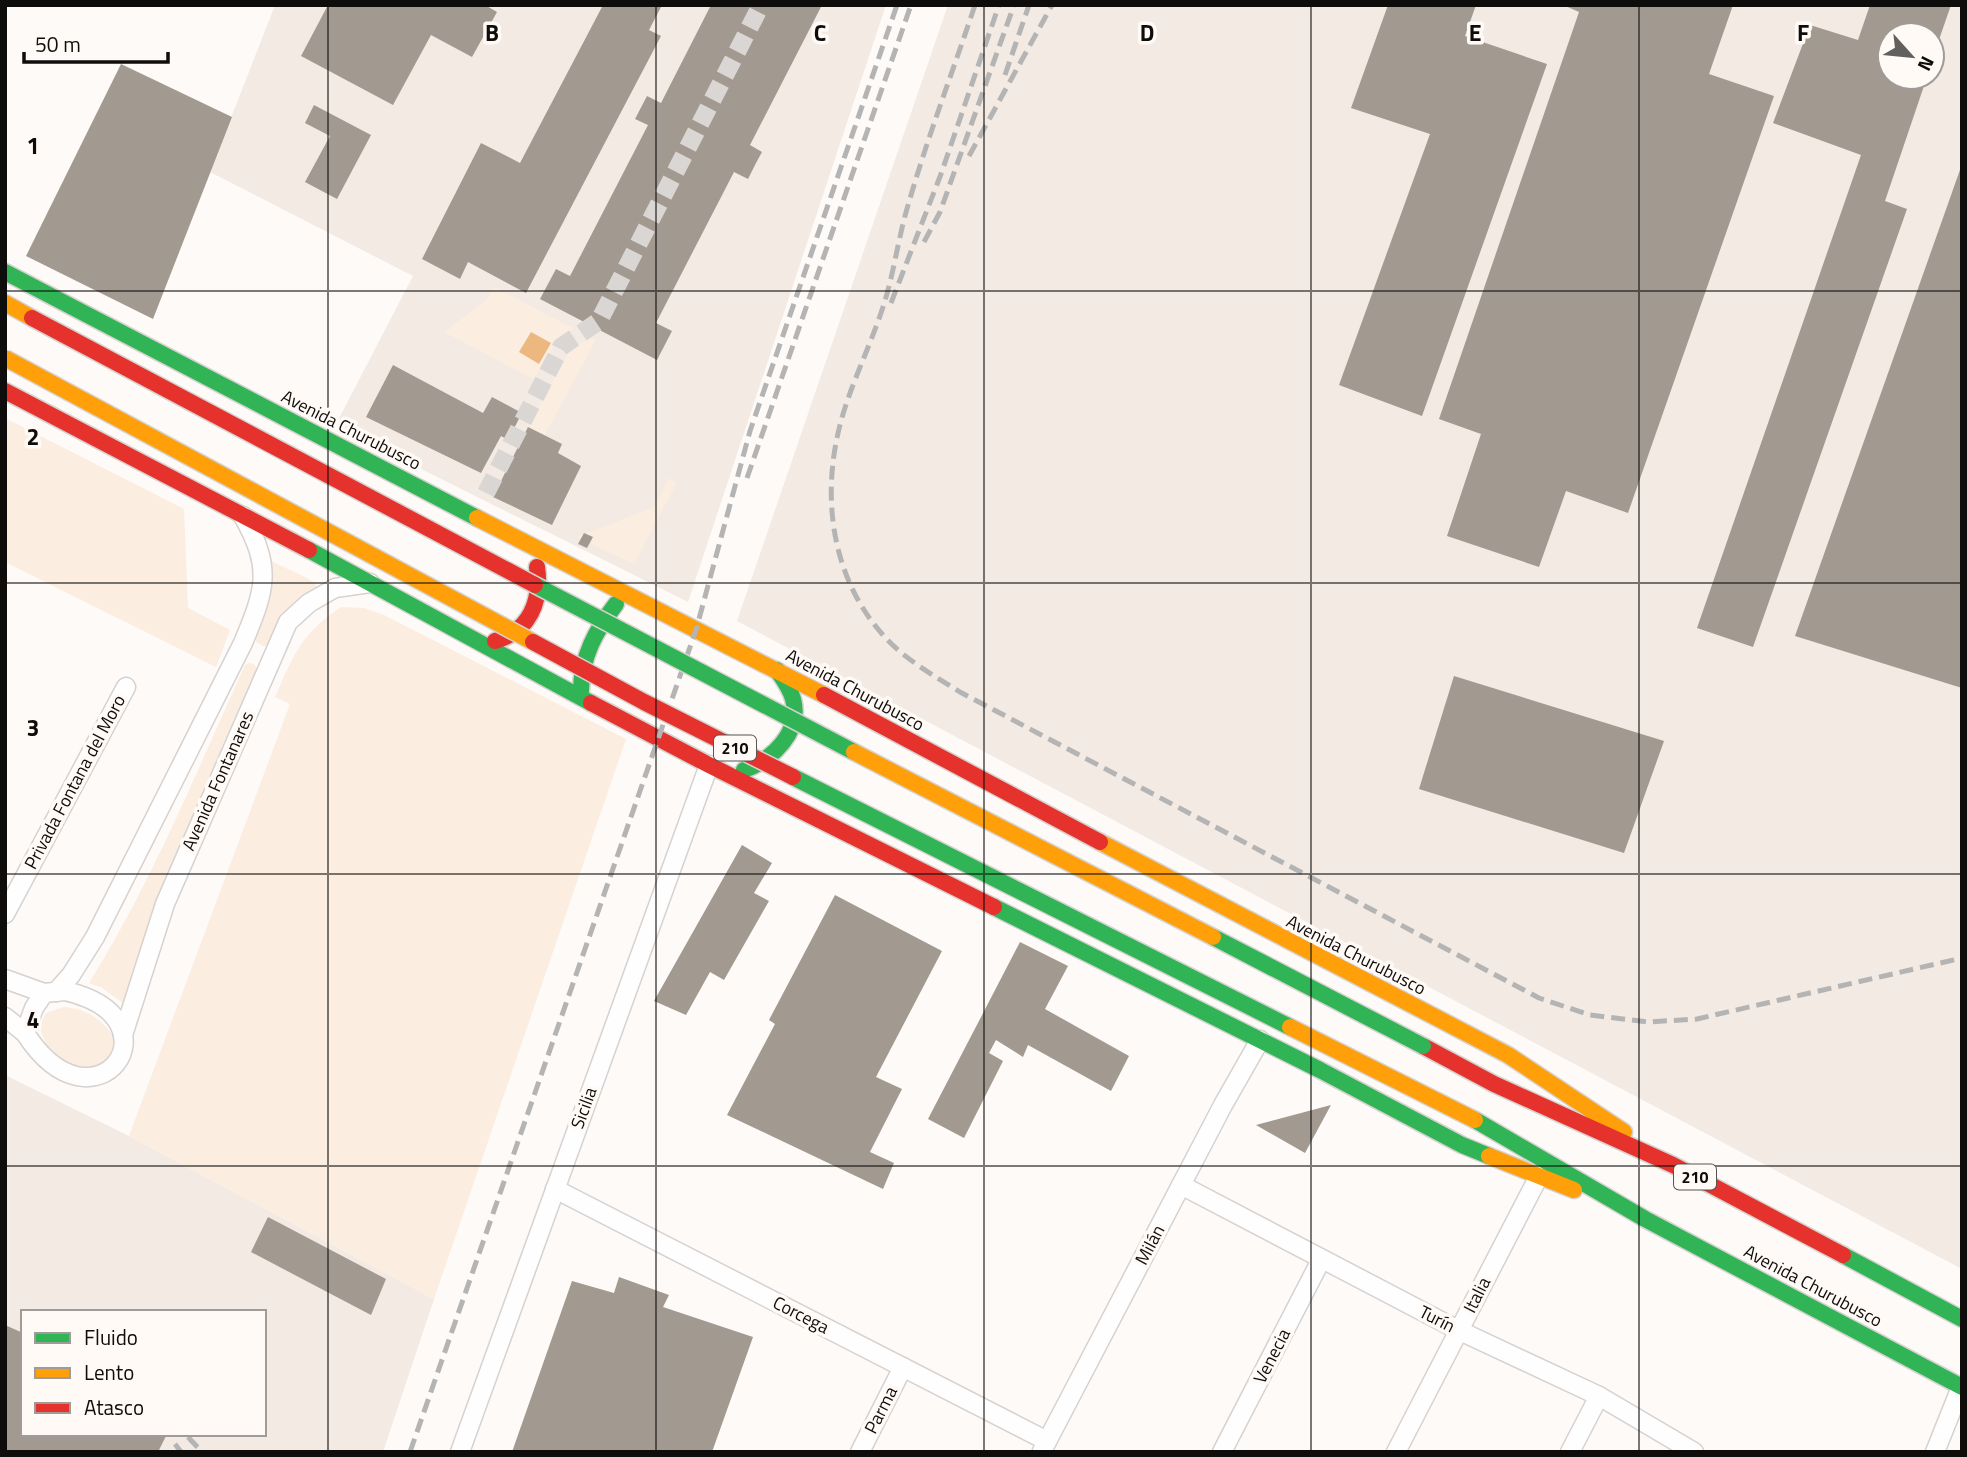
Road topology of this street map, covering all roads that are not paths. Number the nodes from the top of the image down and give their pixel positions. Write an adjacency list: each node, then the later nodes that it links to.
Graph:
1 (5, 272): 6 (main road, Avenida Churubusco)
2 (5, 303): 24 (main road, Avenida Churubusco / 210, bridge)
3 (5, 358): 28 (main road, Avenida Churubusco / 210, bridge)
4 (5, 391): 5 (main road, Avenida Churubusco)
5 (241, 513): 7 (main road, Avenida Churubusco); 9 (street, Avenida Fontanares)
6 (528, 543): 8 (main road, Avenida Churubusco); 10 (main road)
7 (373, 583): 10 (main road, Avenida Churubusco); 11 (street, Avenida Fontanares)
8 (625, 594): 12 (main road, Avenida Churubusco); 14 (main road)
9 (243, 643): 11 (street); 19 (street, Avenida Fontanares)
10 (482, 643): 14 (main road, Avenida Churubusco)
11 (273, 658): 22 (street, Avenida Fontanares)
12 (778, 670): 16 (main road); 24 (main road, Avenida Churubusco)
13 (126, 687): 17 (street, Privada Fontana del Moro)
14 (581, 698): 15 (main road, Avenida Churubusco)
15 (709, 765): 16 (main road, Avenida Churubusco); 27 (street, Sicilia)
16 (727, 773): 23 (main road, Avenida Churubusco)
17 (5, 914)
18 (5, 979): 19 (street)
19 (50, 992): 21 (street); 22 (street)
20 (5, 1017): 21 (street)
21 (25, 1033): 22 (street)
22 (123, 1035)
23 (1260, 1040): 25 (main road, Avenida Churubusco); 26 (street, Milán)
24 (1673, 1165): 30 (main road, Avenida Churubusco / 210)
25 (1538, 1176): 28 (main road, Avenida Churubusco); 31 (street, Italia)
26 (1181, 1185): 29 (street, Turín); 35 (street, Milán)
27 (555, 1189): 32 (street, Corcega); 36 (street, Sicilia)
28 (1646, 1219): 33 (main road, Avenida Churubusco / 210)
29 (1321, 1260): 31 (street, Turín); 38 (street, Venecia)
30 (1962, 1318)
31 (1458, 1330): 34 (street, Turín); 39 (street, Italia)
32 (903, 1367): 35 (street, Corcega); 37 (street, Parma)
33 (1961, 1387): 42 (street)
34 (1599, 1396): 40 (street); 41 (street, Turín)
35 (1045, 1446)
36 (460, 1452)
37 (860, 1452)
38 (1222, 1452)
39 (1396, 1452)
40 (1570, 1452)
41 (1694, 1452)
42 (1935, 1452)

